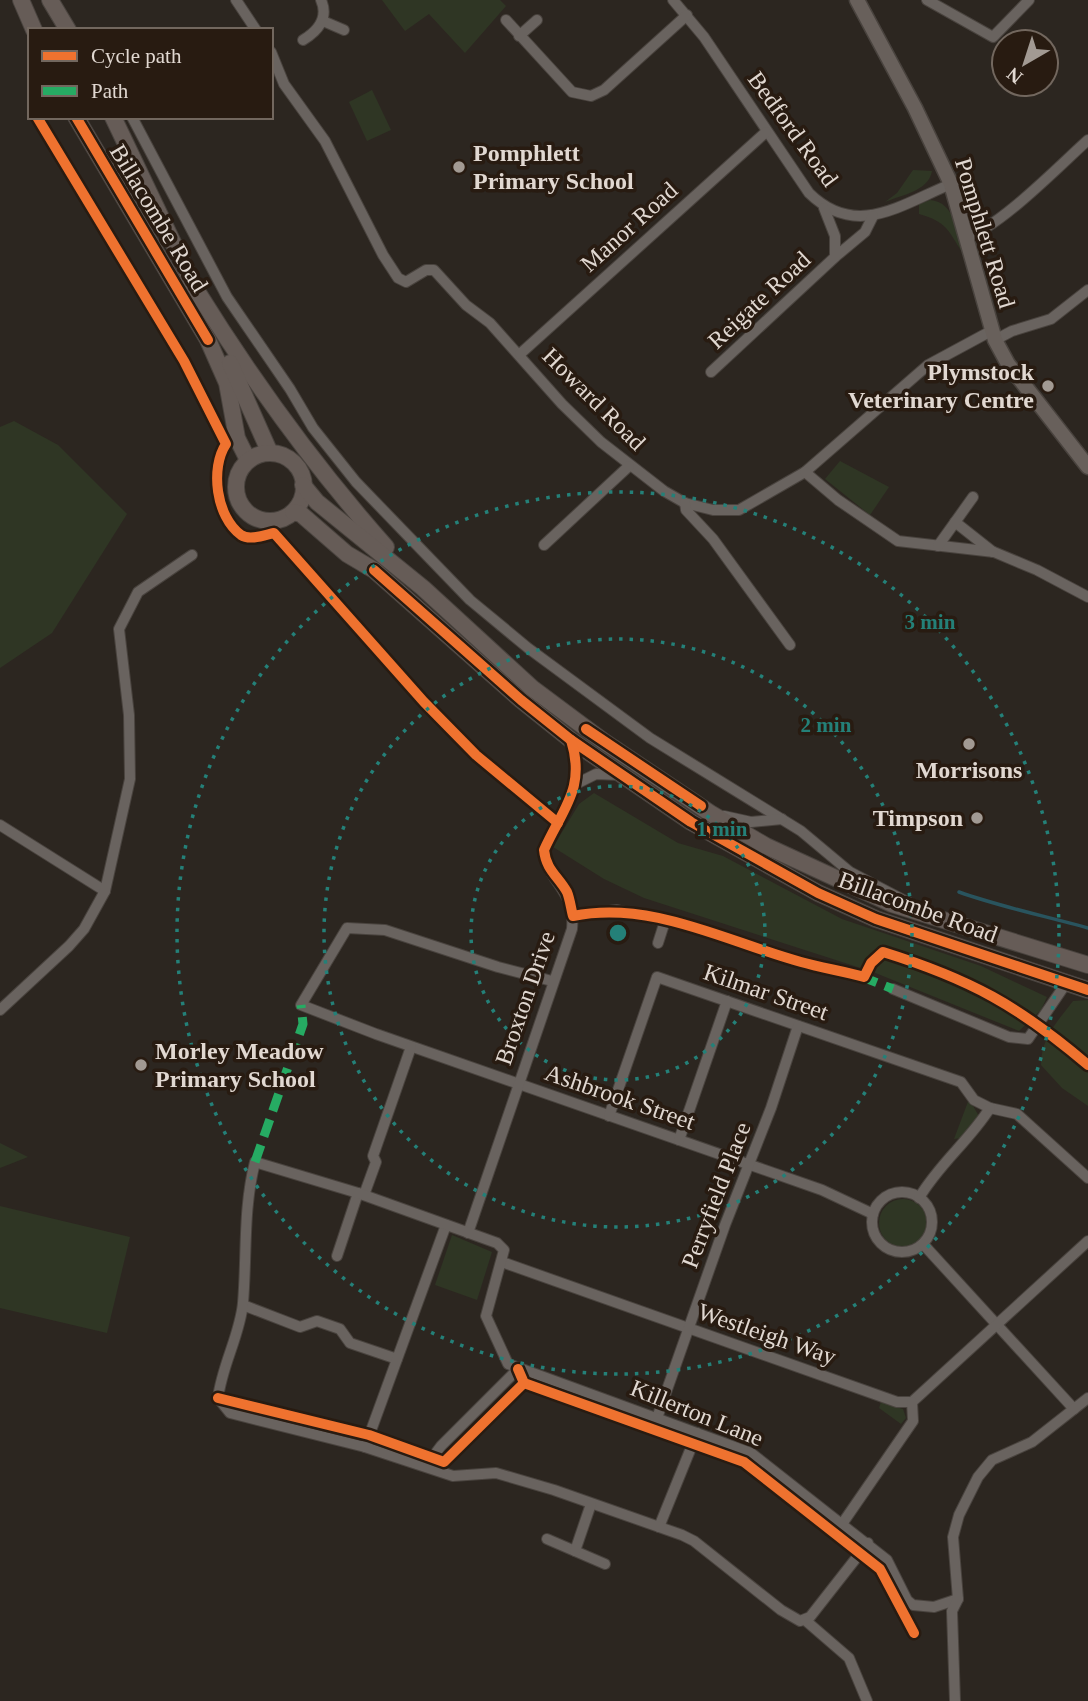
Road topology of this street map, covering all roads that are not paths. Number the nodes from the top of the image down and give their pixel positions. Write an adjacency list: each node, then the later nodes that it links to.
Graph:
1 (21, 0): 13 (main road)
2 (236, 0): 15 (street)
3 (321, 0): 12 (street)
4 (673, 0): 9 (street, Bedford Road)
5 (858, 0): 27 (street, Pomphlett Road)
6 (927, 0): 7 (street)
7 (1029, 0)
8 (54, 6): 14 (main road)
9 (687, 15): 17 (street); 24 (street, Bedford Road)
10 (506, 20): 17 (street)
11 (537, 20): 17 (street)
12 (323, 21): 16 (street); 18 (street)
13 (33, 28)
14 (66, 28)
15 (255, 28)
16 (344, 30)
17 (519, 36)
18 (303, 40)
19 (273, 57): 35 (street, Howard Road)
20 (77, 119): 26 (main road, Billacombe Road)
21 (87, 119): 26 (main road)
22 (114, 119): 32 (main road, Billacombe Road)
23 (133, 119): 58 (street, Billacombe Road)
24 (766, 131): 28 (street, Bedford Road); 35 (street, Manor Road)
25 (1088, 140): 30 (street)
26 (111, 176): 38 (main road, Billacombe Road)
27 (951, 184): 29 (street, Bedford Road); 30 (street, Pomphlett Road)
28 (824, 208): 29 (street, Bedford Road); 31 (street, Reigate Road)
29 (873, 216): 31 (street, Reigate Road)
30 (965, 238): 34 (street, Pomphlett Road)
31 (835, 257): 36 (street, Reigate Road)
32 (195, 288): 37 (main road, Billacombe Road); 51 (main road, Billacombe Road)
33 (1088, 290): 34 (street, Howard Road)
34 (993, 336): 40 (street, Pomphlett Road); 41 (street, Howard Road)
35 (520, 354): 39 (street, Howard Road)
36 (711, 372)
37 (270, 453): 38 (main road); 42 (main road, Billacombe Road)
38 (248, 460): 45 (main road)
39 (629, 466): 44 (street, Howard Road); 47 (street)
40 (1088, 467)
41 (805, 472): 44 (street, Howard Road); 48 (street)
42 (303, 485): 45 (main road); 51 (main road, Billacombe Road)
43 (973, 497): 46 (street)
44 (685, 503): 53 (street)
45 (293, 512): 54 (main road, Billacombe Road)
46 (955, 522): 48 (street); 49 (street)
47 (544, 545)
48 (938, 546): 49 (street)
49 (994, 552): 52 (street)
50 (192, 555): 60 (street)
51 (423, 588): 57 (main road, Billacombe Road)
52 (1088, 597)
53 (790, 645)
54 (570, 740): 55 (main road, Billacombe Road); 56 (street)
55 (621, 775): 56 (street); 68 (main road, Billacombe Road)
56 (576, 784): 62 (street, Broxton Drive)
57 (710, 813): 58 (street, Billacombe Road); 61 (main road, Billacombe Road)
58 (782, 819): 61 (street, Billacombe Road)
59 (5, 827): 60 (street)
60 (105, 891): 72 (street)
61 (926, 912): 66 (main road, Billacombe Road)
62 (573, 916): 63 (street); 67 (street, Broxton Drive)
63 (665, 921): 64 (street); 65 (street)
64 (682, 925)
65 (659, 943)
66 (1088, 965)
67 (552, 981): 74 (street, Ashbrook Street); 75 (street, Broxton Drive)
68 (1067, 982): 69 (street); 70 (main road, Billacombe Road)
69 (893, 989)
70 (1088, 990)
71 (727, 1001): 73 (street, Kilmar Street); 77 (street, Kilmar Street); 78 (street)
72 (0, 1010)
73 (798, 1026): 76 (street, Kilmar Street); 79 (street, Perryfield Place)
74 (411, 1047): 75 (street, Ashbrook Street); 81 (street)
75 (513, 1082): 77 (street, Ashbrook Street); 85 (street, Broxton Drive)
76 (990, 1108): 80 (street, Kilmar Street); 82 (street)
77 (609, 1116): 78 (street, Ashbrook Street)
78 (679, 1140): 79 (street, Ashbrook Street)
79 (750, 1164): 83 (street, Ashbrook Street); 92 (street, Perryfield Place)
80 (1088, 1178)
81 (361, 1194): 84 (street); 88 (street); 90 (street)
82 (919, 1198): 83 (street); 87 (street)
83 (873, 1214): 87 (street)
84 (446, 1225): 85 (street); 93 (street)
85 (468, 1233): 89 (street)
86 (1088, 1241): 91 (street)
87 (923, 1244): 91 (street)
88 (337, 1256)
89 (502, 1262): 92 (street, Westleigh Way); 94 (street)
90 (243, 1305): 93 (street); 100 (street)
91 (997, 1327): 96 (street); 97 (street)
92 (688, 1329): 96 (street, Westleigh Way); 98 (street, Perryfield Place)
93 (397, 1359): 100 (street)
94 (519, 1369): 98 (street, Killerton Lane); 101 (street)
95 (1088, 1398): 97 (street)
96 (912, 1402): 103 (street)
97 (1074, 1409): 109 (street)
98 (657, 1418): 99 (street, Killerton Lane)
99 (697, 1433): 103 (street, Killerton Lane); 104 (street)
100 (365, 1447): 101 (street)
101 (426, 1466): 102 (street)
102 (591, 1504): 104 (street); 107 (street)
103 (842, 1524): 106 (street, Killerton Lane)
104 (659, 1527): 110 (street)
105 (547, 1539): 107 (street)
106 (868, 1543): 109 (street, Killerton Lane); 110 (street)
107 (575, 1551): 108 (street)
108 (605, 1564)
109 (958, 1599): 112 (street)
110 (805, 1620): 111 (street)
111 (867, 1701)
112 (955, 1701)

